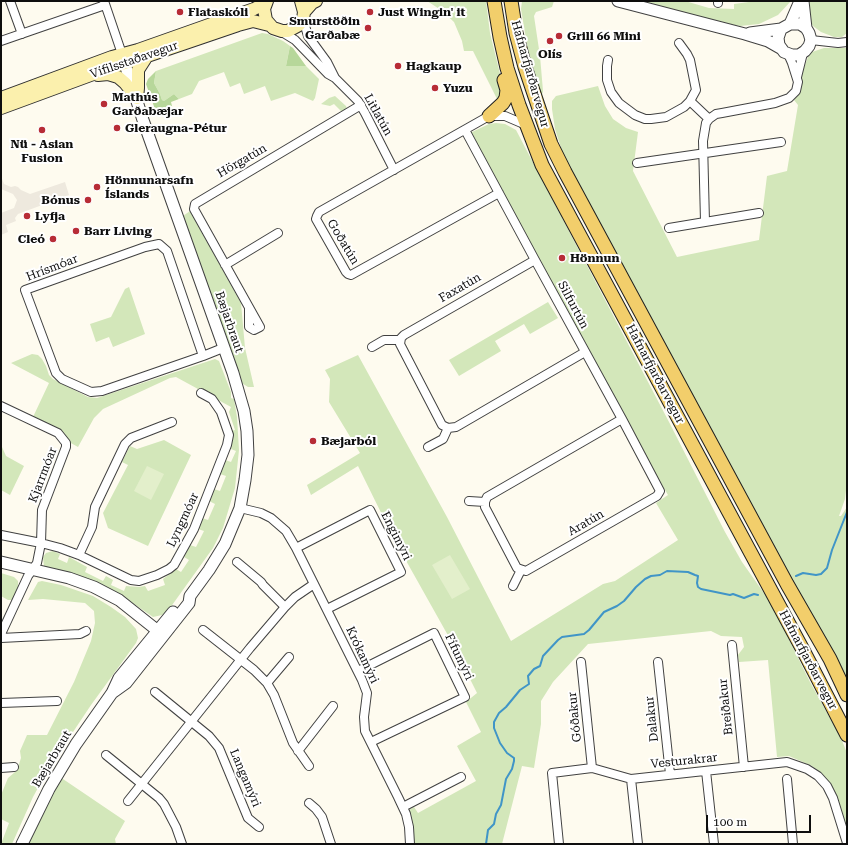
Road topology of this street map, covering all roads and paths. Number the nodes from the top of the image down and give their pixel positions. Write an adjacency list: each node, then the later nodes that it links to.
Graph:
1 (10, 1): 17 (street)
2 (316, 1): 11 (main road)
3 (511, 1): 16 (main road, Hafnarfjarðarvegur)
4 (519, 1): 16 (main road)
5 (618, 1): 18 (street)
6 (800, 1): 13 (street)
7 (803, 1): 14 (street)
8 (266, 2): 12 (main road, Vífilsstaðavegur); 27 (main road, Vífilsstaðavegur)
9 (105, 3): 17 (street); 27 (street)
10 (493, 3): 19 (main road, Hafnarfjarðarvegur)
11 (302, 11): 15 (main road); 30 (street, Litlatún)
12 (269, 25): 15 (main road, Vífilsstaðavegur); 26 (main road, Vífilsstaðavegur)
13 (786, 26): 14 (street); 18 (street); 24 (street)
14 (806, 28): 20 (street)
15 (282, 31): 30 (street, Litlatún)
16 (516, 33): 92 (main road, Hafnarfjarðarvegur)
17 (22, 34): 21 (street)
18 (745, 34): 24 (street)
19 (500, 37): 37 (main road); 39 (main road, Hafnarfjarðarvegur)
20 (811, 40): 22 (street); 25 (street)
21 (1, 41)
22 (847, 42)
23 (679, 43): 34 (street)
24 (785, 52): 25 (street); 31 (street)
25 (802, 53): 31 (street)
26 (147, 56): 27 (main road, Vífilsstaðavegur); 33 (main road)
27 (123, 59): 29 (main road, Vífilsstaðavegur); 32 (main road, Vífilsstaðavegur); 33 (street, Bæjarbraut)
28 (608, 60): 34 (street)
29 (90, 76): 33 (main road); 36 (main road, Vífilsstaðavegur)
30 (335, 78): 35 (street, Litlatún)
31 (797, 78): 38 (street)
32 (1, 98)
33 (137, 98): 55 (street, Bæjarbraut)
34 (690, 101): 38 (street)
35 (361, 106): 44 (street, Litlatún); 51 (street, Hörgatún)
36 (1, 108)
37 (489, 116): 39 (street); 40 (street, Goðatún)
38 (709, 119): 42 (street)
39 (526, 125): 97 (main road, Hafnarfjarðarvegur)
40 (465, 130): 44 (street, Goðatún); 45 (street, Silfurtún)
41 (781, 142): 42 (street)
42 (703, 153): 43 (street); 47 (street)
43 (637, 163)
44 (394, 170): 45 (street, Goðatún)
45 (499, 193): 50 (street, Silfurtún)
46 (759, 213): 47 (street)
47 (705, 222): 48 (street)
48 (669, 228)
49 (278, 233): 51 (street)
50 (535, 260): 53 (street, Faxatún); 56 (street, Silfurtún)
51 (225, 265): 52 (street, Hörgatún)
52 (249, 308)
53 (400, 340): 54 (street); 62 (street)
54 (372, 347)
55 (224, 348): 57 (street, Hrísmóar); 67 (street, Bæjarbraut)
56 (585, 352): 60 (street, Silfurtún); 62 (street)
57 (203, 356): 57 (street, Hrísmóar)
58 (201, 393): 71 (street, Lyngmóar)
59 (1, 406): 69 (street, Kjarrmóar)
60 (622, 420): 64 (street, Silfurtún); 66 (street)
61 (172, 422): 71 (street)
62 (448, 428): 63 (street)
63 (428, 447)
64 (660, 491): 75 (street, Aratún)
65 (469, 500): 66 (street)
66 (484, 502): 75 (street)
67 (240, 508): 70 (street, Krókamýri); 82 (street, Bæjarbraut)
68 (1, 535): 69 (street)
69 (41, 543): 71 (street, Lyngmóar); 74 (street, Kjarrmóar)
70 (296, 548): 76 (street, Krókamýri); 79 (street, Engimýri)
71 (79, 555)
72 (1, 562): 74 (street)
73 (237, 562): 78 (street)
74 (33, 570): 82 (street); 83 (street, Kjarrmóar)
75 (521, 570): 77 (street)
76 (314, 584): 78 (street); 79 (street, Krókamýri)
77 (513, 586)
78 (285, 607): 86 (street)
79 (327, 609): 89 (street, Krókamýri)
80 (203, 630): 86 (street)
81 (86, 631): 83 (street)
82 (161, 633): 117 (street, Bæjarbraut)
83 (1, 635)
84 (732, 646): 103 (street, Breiðakur)
85 (289, 657): 90 (street)
86 (241, 660): 90 (street); 96 (street)
87 (581, 662): 105 (street, Góðakur)
88 (658, 662): 107 (street, Dalakur)
89 (358, 672): 98 (street, Krókamýri); 98 (street, Fífumýri)
90 (267, 684): 99 (street)
91 (155, 692): 96 (street, Langamýri)
92 (847, 695)
93 (57, 701): 94 (street)
94 (1, 703)
95 (334, 706): 99 (street)
96 (192, 722): 111 (street); 115 (street, Langamýri)
97 (847, 735)
98 (371, 742): 114 (street, Krókamýri)
99 (298, 751): 101 (street)
100 (106, 755): 111 (street)
101 (309, 766)
102 (14, 767): 104 (street)
103 (744, 767): 106 (street, Vesturakrar); 116 (street, Vesturakrar)
104 (1, 768)
105 (592, 768): 109 (street, Vesturakrar); 121 (street, Vesturakrar)
106 (706, 771): 107 (street, Vesturakrar); 123 (street)
107 (670, 774): 109 (street, Vesturakrar)
108 (461, 777): 114 (street)
109 (631, 779): 122 (street)
110 (787, 779): 124 (street)
111 (142, 784): 112 (street); 118 (street)
112 (128, 801)
113 (309, 803): 119 (street)
114 (403, 807): 120 (street, Krókamýri)
115 (259, 827)
116 (847, 843)
117 (22, 844)
118 (182, 844)
119 (331, 844)
120 (410, 844)
121 (559, 844)
122 (638, 844)
123 (714, 844)
124 (793, 844)

